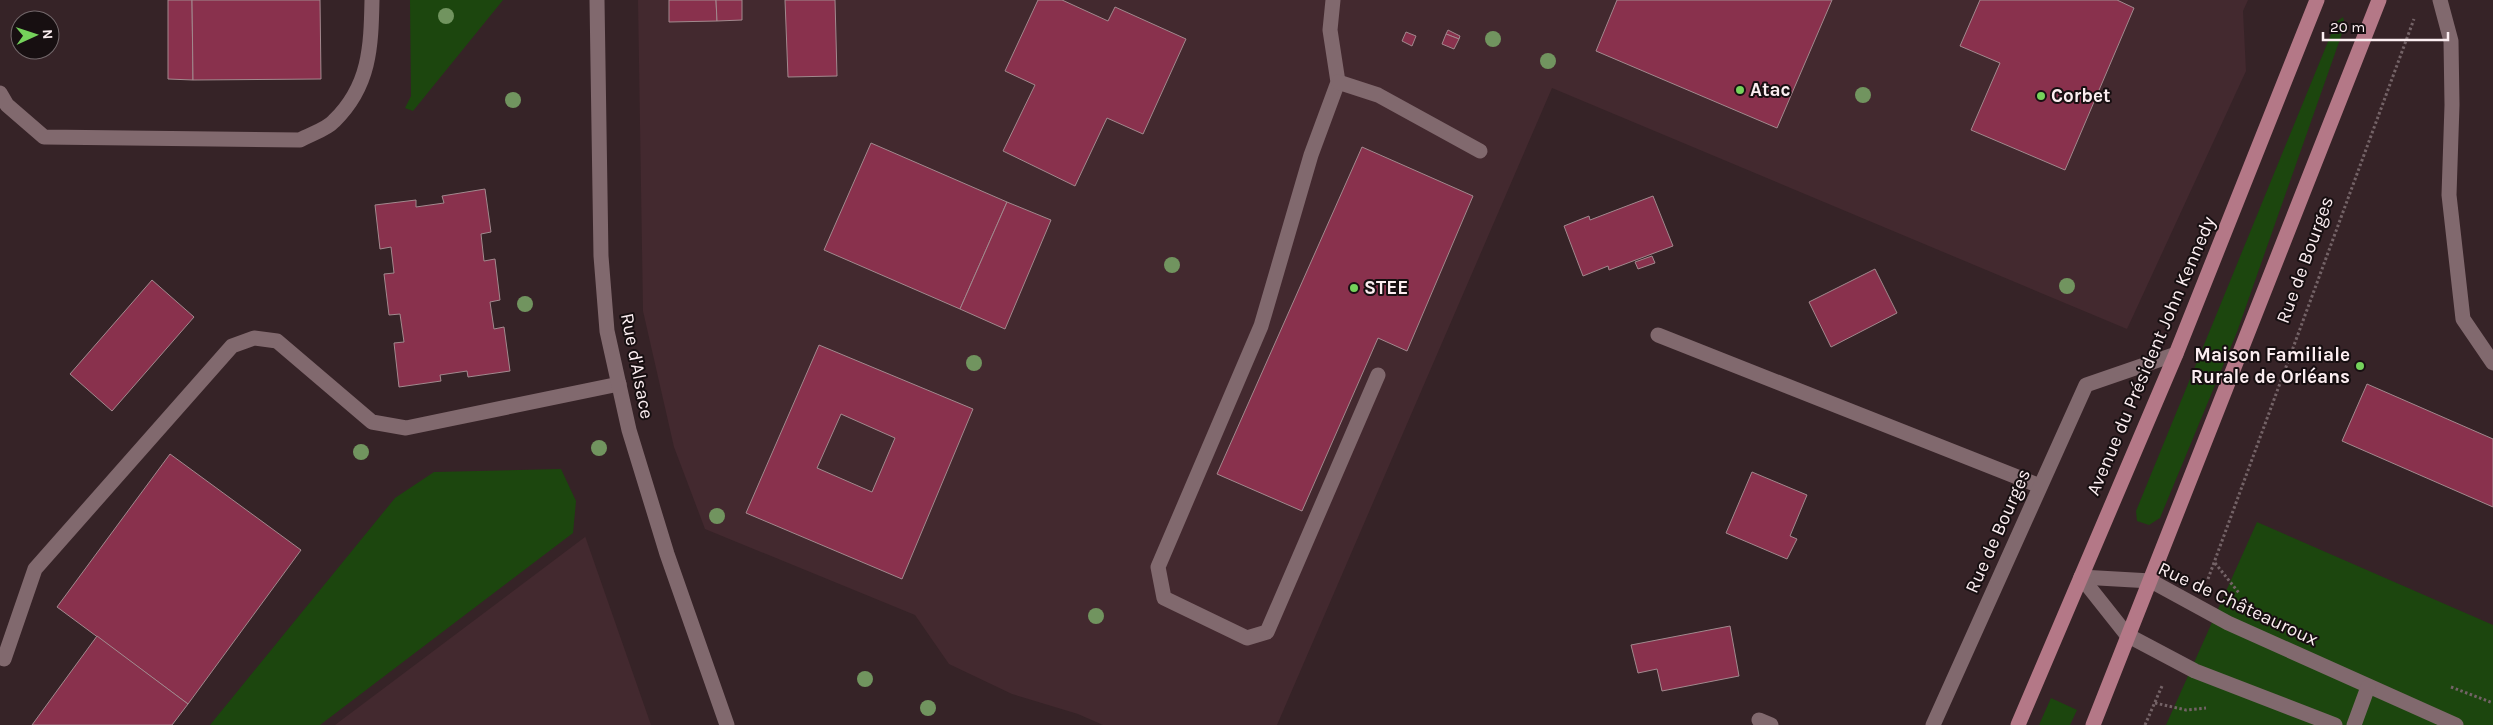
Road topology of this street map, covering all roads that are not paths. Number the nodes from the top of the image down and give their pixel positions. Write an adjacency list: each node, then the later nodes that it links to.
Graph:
1 (372, 0): 8 (street)
2 (597, 0): 14 (street, Rue d'Alsace)
3 (1333, 0): 7 (street)
4 (2317, 0): 11 (main road, Avenue du Président John Kennedy)
5 (2379, 0): 17 (main road)
6 (2440, 0): 12 (street)
7 (1338, 82): 9 (street); 13 (street)
8 (0, 93)
9 (1480, 151)
10 (1658, 335): 15 (street)
11 (2176, 354): 15 (street, Rue de Bourges); 16 (main road, Avenue du Président John Kennedy)
12 (2493, 363)
13 (1378, 375)
14 (619, 384): 19 (street); 21 (street, Rue d'Alsace)
15 (2040, 486): 22 (street, Rue de Bourges)
16 (2081, 577): 17 (street, Rue de Châteauroux); 18 (street); 23 (main road, Avenue du Président John Kennedy)
17 (2151, 581): 18 (main road); 20 (street, Rue de Châteauroux)
18 (2127, 635): 24 (main road); 25 (street)
19 (4, 659)
20 (2368, 687): 26 (street); 27 (street, Rue de Châteauroux)
21 (727, 725)
22 (1933, 725)
23 (2018, 725)
24 (2093, 725)
25 (2335, 725)
26 (2354, 725)
27 (2456, 725)

